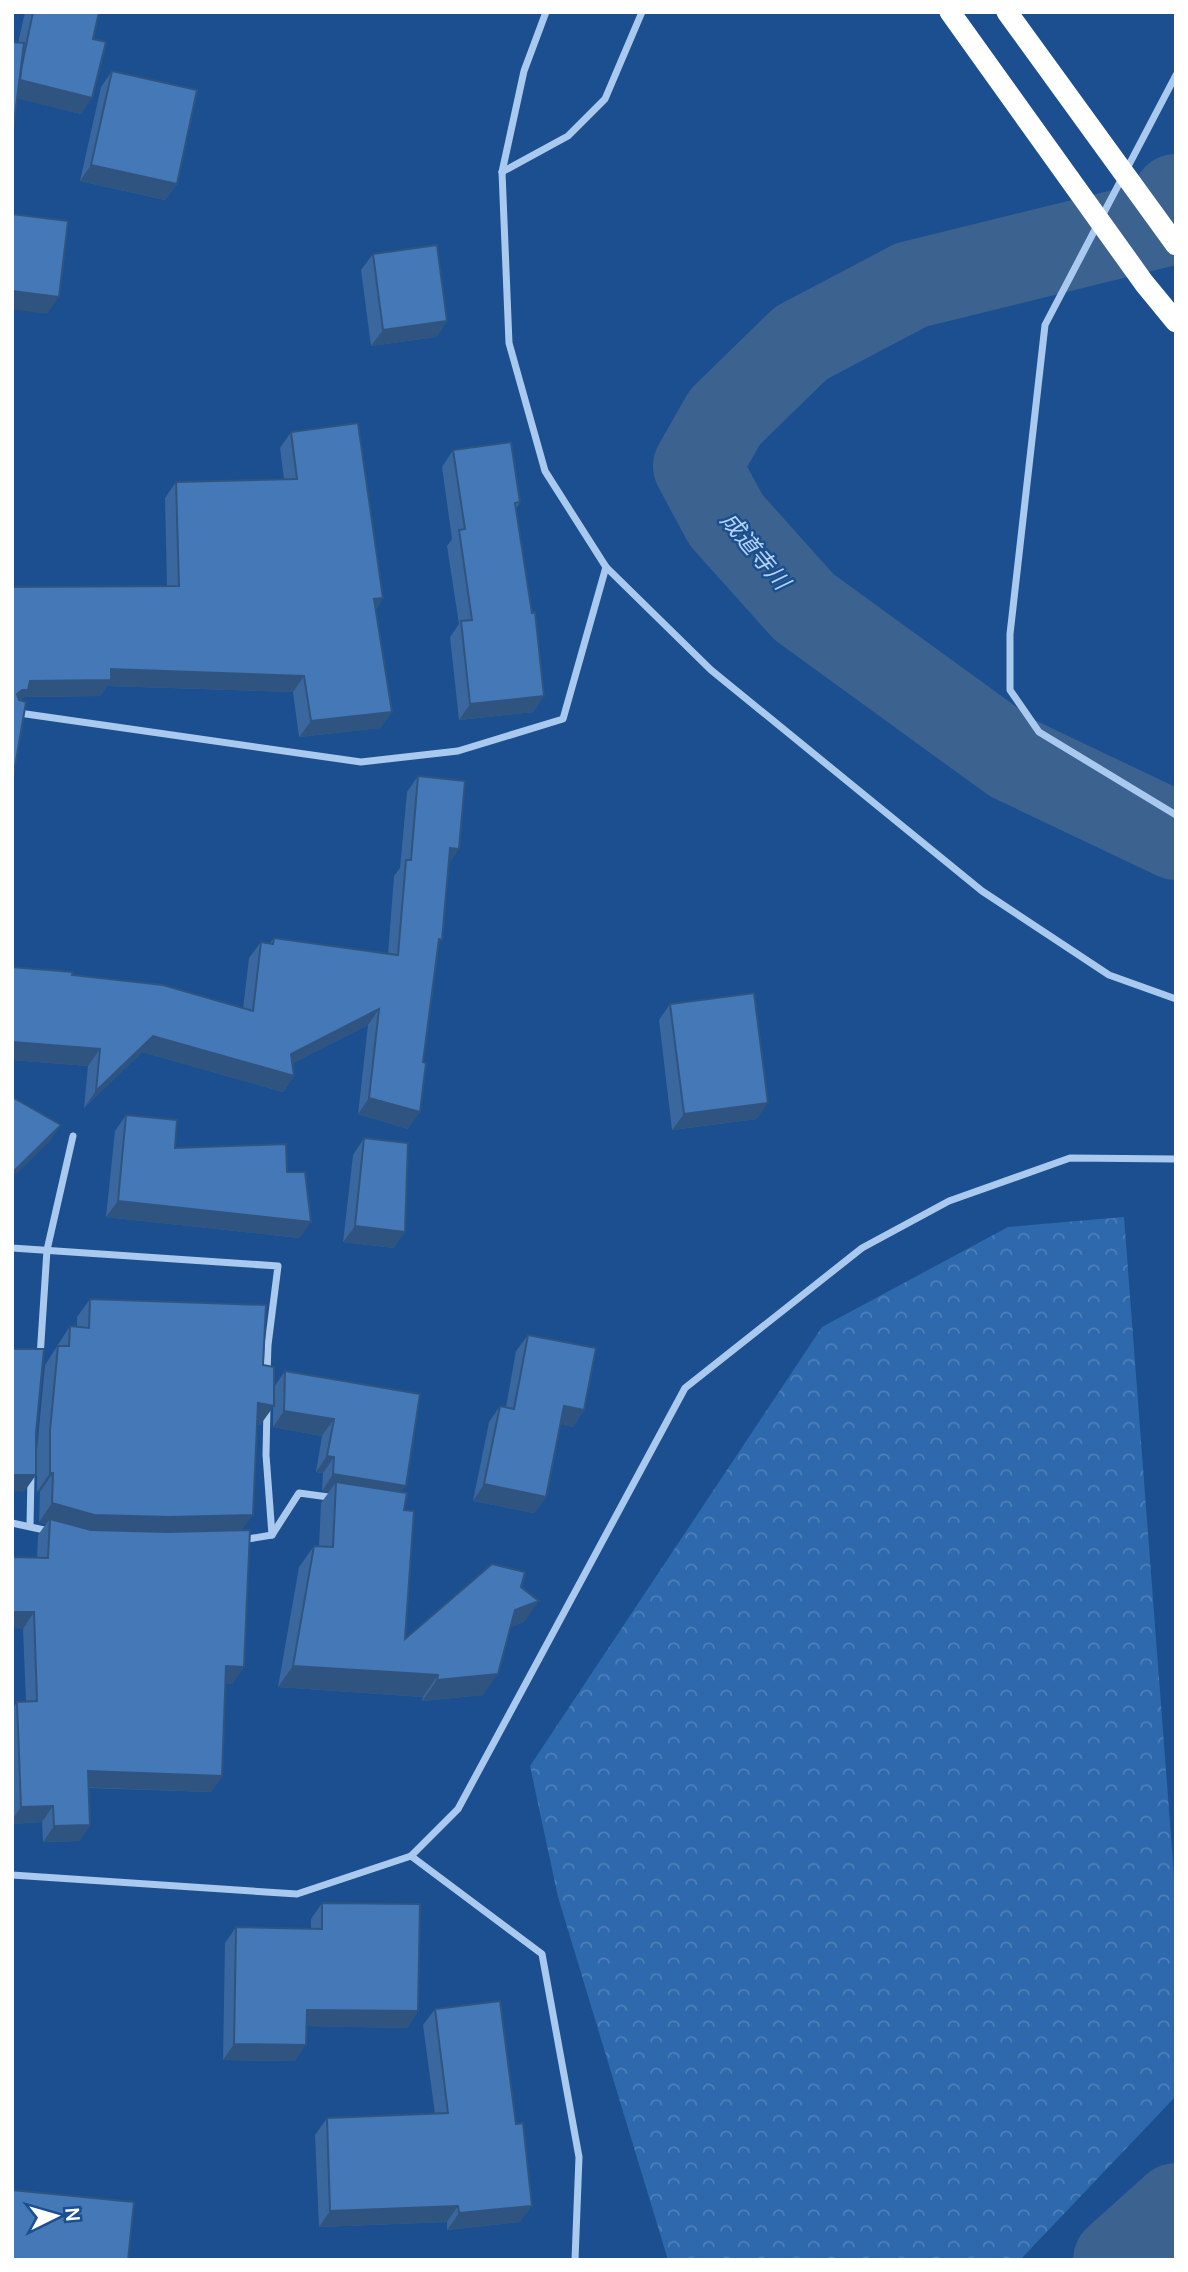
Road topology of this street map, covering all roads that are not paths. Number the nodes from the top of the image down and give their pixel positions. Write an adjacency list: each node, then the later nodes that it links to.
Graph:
1 (546, 12): 6 (street)
2 (642, 12): 6 (street)
3 (950, 12): 8 (highway, bridge)
4 (1007, 12): 7 (highway, bridge)
5 (1176, 75): 11 (street)
6 (502, 172): 9 (street)
7 (1176, 245)
8 (1176, 322)
9 (606, 567): 10 (street); 12 (street)
10 (12, 712)
11 (1176, 815)
12 (1176, 999)
13 (74, 1136): 16 (street)
14 (1176, 1159): 27 (street)
15 (12, 1248): 16 (street)
16 (47, 1250): 17 (street); 18 (street)
17 (40, 1367)
18 (267, 1386)
19 (267, 1400): 25 (street)
20 (31, 1462): 23 (street)
21 (341, 1499): 25 (street)
22 (12, 1523): 23 (street)
23 (30, 1526): 24 (street)
24 (55, 1533)
25 (272, 1535): 26 (street)
26 (238, 1540)
27 (411, 1856): 28 (street); 29 (street)
28 (12, 1875)
29 (575, 2260)

